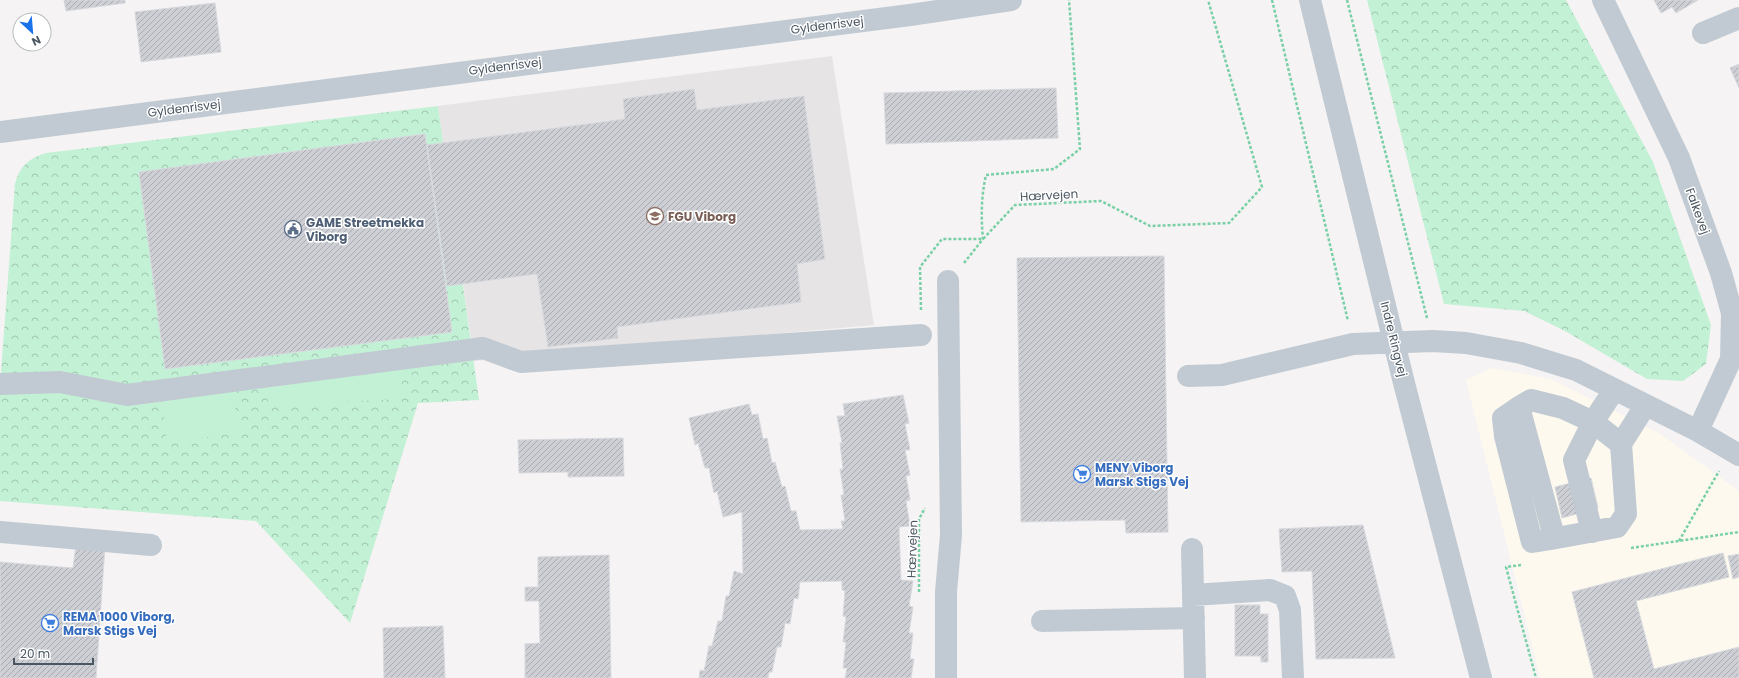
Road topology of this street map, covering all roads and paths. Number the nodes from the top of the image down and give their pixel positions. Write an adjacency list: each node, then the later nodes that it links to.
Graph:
1 (1011, 0): 10 (street, Gyldenrisvej)
2 (1069, 0): 11 (path)
3 (1208, 0): 11 (path, Hærvejen)
4 (1272, 0): 16 (path)
5 (1310, 0): 15 (street, Indre Ringvej)
6 (1347, 0): 14 (path)
7 (1603, 0): 22 (street, Falkevej)
8 (1739, 18): 9 (street)
9 (1703, 33)
10 (0, 132)
11 (984, 239): 12 (path); 13 (path)
12 (948, 281): 38 (street)
13 (921, 335): 18 (street)
14 (1433, 341): 15 (street); 19 (street)
15 (1395, 342): 16 (street); 41 (street, Indre Ringvej)
16 (1353, 344): 17 (street)
17 (1188, 376)
18 (0, 384)
19 (1614, 390): 20 (street); 21 (street)
20 (1645, 406): 22 (street); 23 (street)
21 (1593, 422): 23 (street); 27 (street); 27 (street)
22 (1698, 431): 24 (street)
23 (1620, 444): 27 (street)
24 (1735, 452): 29 (path)
25 (926, 507): 35 (path, Hærvejen)
26 (0, 532): 30 (street)
27 (1592, 532)
28 (1739, 532): 29 (path)
29 (1679, 541): 32 (path)
30 (151, 545)
31 (1192, 549): 34 (street)
32 (1624, 549)
33 (1529, 563): 42 (path)
34 (1193, 595): 36 (street); 40 (street)
35 (919, 599)
36 (1194, 618): 37 (street); 39 (street)
37 (1042, 621)
38 (946, 678)
39 (1195, 678)
40 (1293, 678)
41 (1481, 678)
42 (1536, 678)

